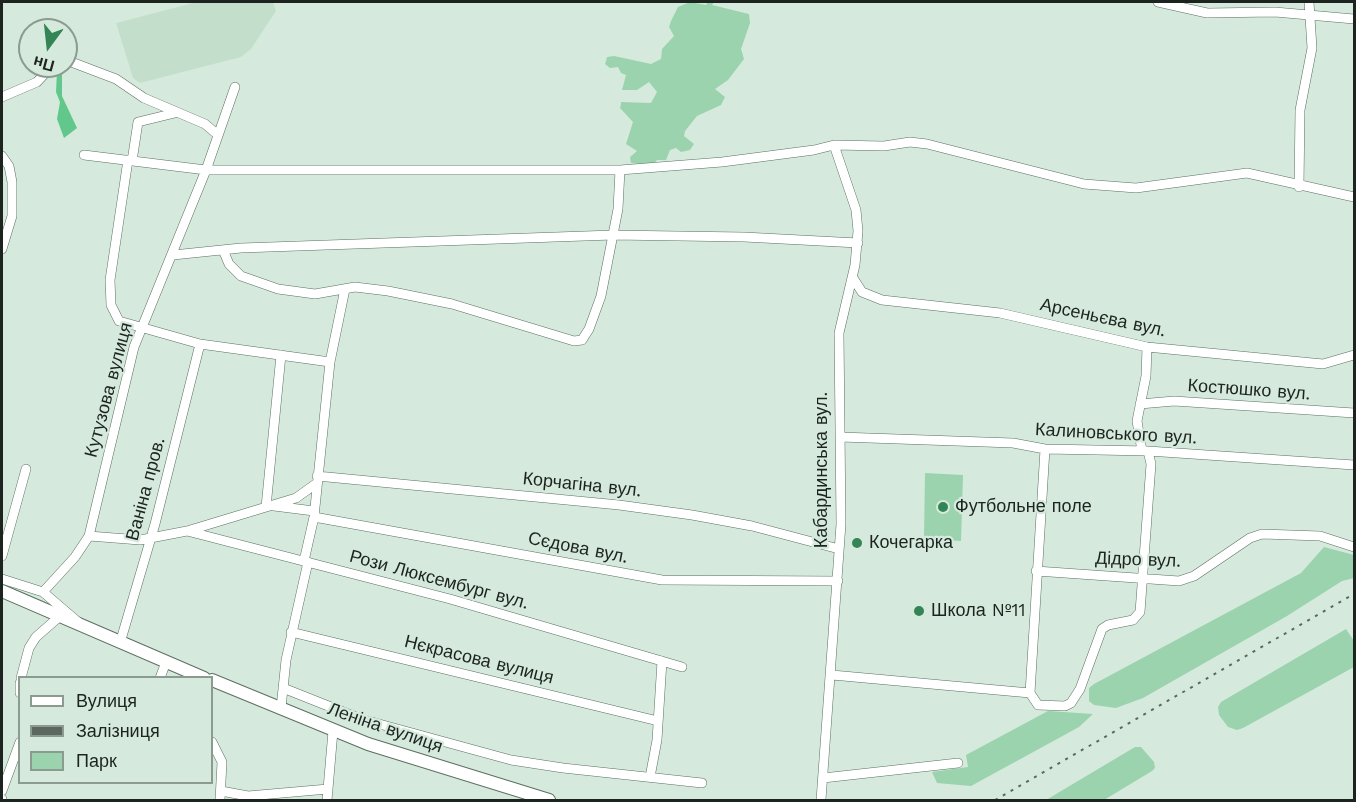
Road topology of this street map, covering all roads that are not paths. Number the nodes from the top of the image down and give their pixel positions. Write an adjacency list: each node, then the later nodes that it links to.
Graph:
1 (1158, 2): 3 (street)
2 (1308, 2): 3 (street)
3 (1311, 16): 4 (street); 17 (street)
4 (1354, 19)
5 (78, 65): 9 (street)
6 (41, 78): 8 (street)
7 (235, 87): 10 (street, Кутузова вулиця)
8 (2, 98)
9 (175, 113): 10 (street); 14 (street)
10 (218, 135): 15 (street, Кутузова вулиця)
11 (834, 145): 16 (street); 17 (street); 21 (street, Кабардинська вул.)
12 (84, 155): 14 (street)
13 (3, 157): 19 (street)
14 (130, 161): 15 (street); 27 (street)
15 (206, 170): 16 (street); 24 (street, Кутузова вулиця)
16 (620, 170): 20 (street)
17 (1299, 186): 18 (street)
18 (1354, 197)
19 (4, 234): 22 (street)
20 (613, 235): 21 (street); 23 (street); 26 (street)
21 (858, 243): 25 (street, Кабардинська вул.)
22 (2, 249)
23 (223, 249): 24 (street); 26 (street)
24 (173, 255): 27 (street, Кутузова вулиця)
25 (853, 278): 29 (street, Арсеньєва вул.); 35 (street, Кабардинська вул.)
26 (345, 289): 32 (street)
27 (141, 328): 28 (street); 44 (street, Кутузова вулиця)
28 (200, 344): 30 (street); 45 (street, Ваніна пров.)
29 (1147, 347): 31 (street, Арсеньєва вул.); 33 (street)
30 (280, 355): 32 (street); 41 (street)
31 (1354, 356)
32 (330, 362): 40 (street)
33 (1140, 404): 34 (street, Костюшко вул.); 37 (street)
34 (1354, 413)
35 (840, 437): 36 (street, Калиновського вул.); 47 (street, Кабардинська вул.)
36 (1045, 449): 37 (street, Калиновського вул.); 50 (street)
37 (1145, 451): 38 (street, Калиновського вул.); 52 (street)
38 (1354, 465)
39 (26, 470): 48 (street)
40 (317, 480): 41 (street); 42 (street); 47 (street, Корчагіна вул.)
41 (269, 506): 42 (street, Сєдова вул.); 43 (street)
42 (314, 514): 49 (street); 53 (street, Сєдова вул.)
43 (187, 531): 45 (street); 49 (street, Рози Люксембург вул.)
44 (89, 536): 45 (street); 54 (street, Кутузова вулиця)
45 (151, 538): 59 (street, Ваніна пров.)
46 (1354, 547): 52 (street, Дідро вул.)
47 (838, 549): 53 (street, Кабардинська вул.)
48 (2, 556)
49 (306, 561): 58 (street); 60 (street, Рози Люксембург вул.)
50 (1036, 572): 52 (street, Дідро вул.); 69 (street)
51 (2, 579): 54 (street)
52 (1142, 579): 69 (street)
53 (838, 581): 63 (street, Кабардинська вул.)
54 (43, 592): 57 (street)
55 (2, 594): 56 (main road)
56 (60, 616): 57 (main road); 64 (street)
57 (82, 626): 59 (main road)
58 (291, 632): 68 (street); 71 (street, Нєкрасова вулиця)
59 (120, 643): 61 (main road)
60 (662, 661): 62 (street, Рози Люксембург вул.); 71 (street)
61 (166, 662): 65 (street); 66 (main road)
62 (682, 667)
63 (832, 675): 69 (street); 77 (street, Кабардинська вул.)
64 (22, 676)
65 (161, 676)
66 (199, 676)
67 (213, 680): 70 (main road, Леніна вулиця)
68 (283, 687): 70 (street); 76 (street)
69 (1030, 693)
70 (281, 708): 72 (main road, Леніна вулиця)
71 (658, 721): 76 (street)
72 (333, 731): 79 (street); 83 (main road, Леніна вулиця)
73 (213, 744): 81 (street)
74 (18, 747): 80 (street)
75 (958, 763): 77 (street)
76 (650, 777): 78 (street)
77 (823, 778): 84 (street, Кабардинська вул.)
78 (702, 783)
79 (328, 789): 81 (street); 82 (street)
80 (2, 791)
81 (220, 796)
82 (327, 801)
83 (549, 801)
84 (821, 801)

